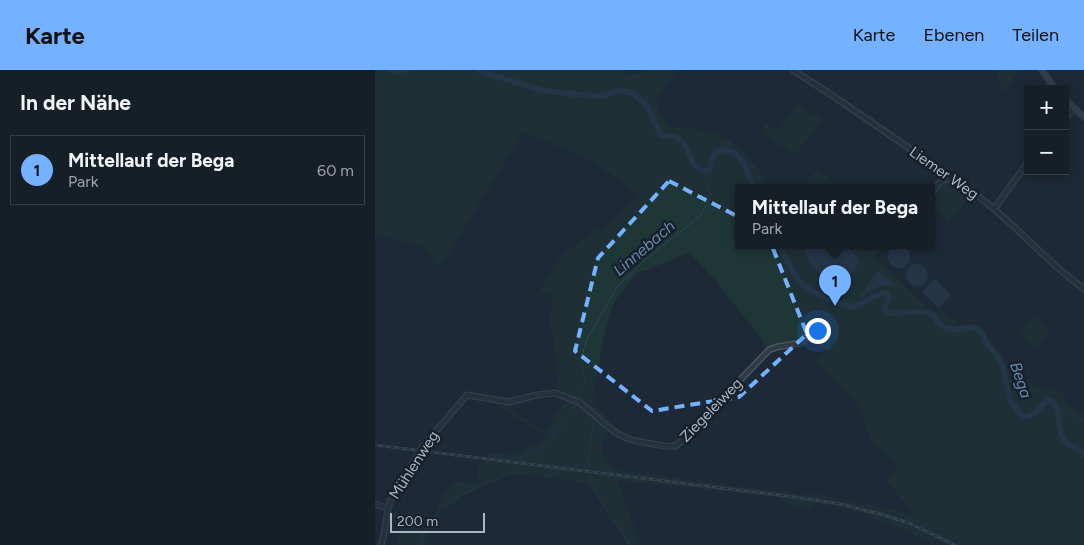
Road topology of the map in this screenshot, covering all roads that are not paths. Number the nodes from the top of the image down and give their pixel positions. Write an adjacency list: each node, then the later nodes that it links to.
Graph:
1 (793, 70): 10 (street, Liemer Weg)
2 (1042, 70): 3 (main road)
3 (1052, 85)
4 (1069, 104): 6 (main road)
5 (1084, 108): 8 (street)
6 (1074, 109): 7 (street); 8 (main road)
7 (1069, 114)
8 (1082, 115)
9 (1024, 168): 12 (street)
10 (947, 178): 11 (street); 12 (street, Liemer Weg)
11 (935, 189)
12 (994, 209): 13 (street, Liemer Weg)
13 (1084, 289)
14 (812, 333): 15 (street, Ziegeleiweg)
15 (467, 395): 17 (street, Mühlenweg)
16 (375, 504): 17 (street)
17 (388, 508): 18 (street, Mühlenweg)
18 (381, 545)

